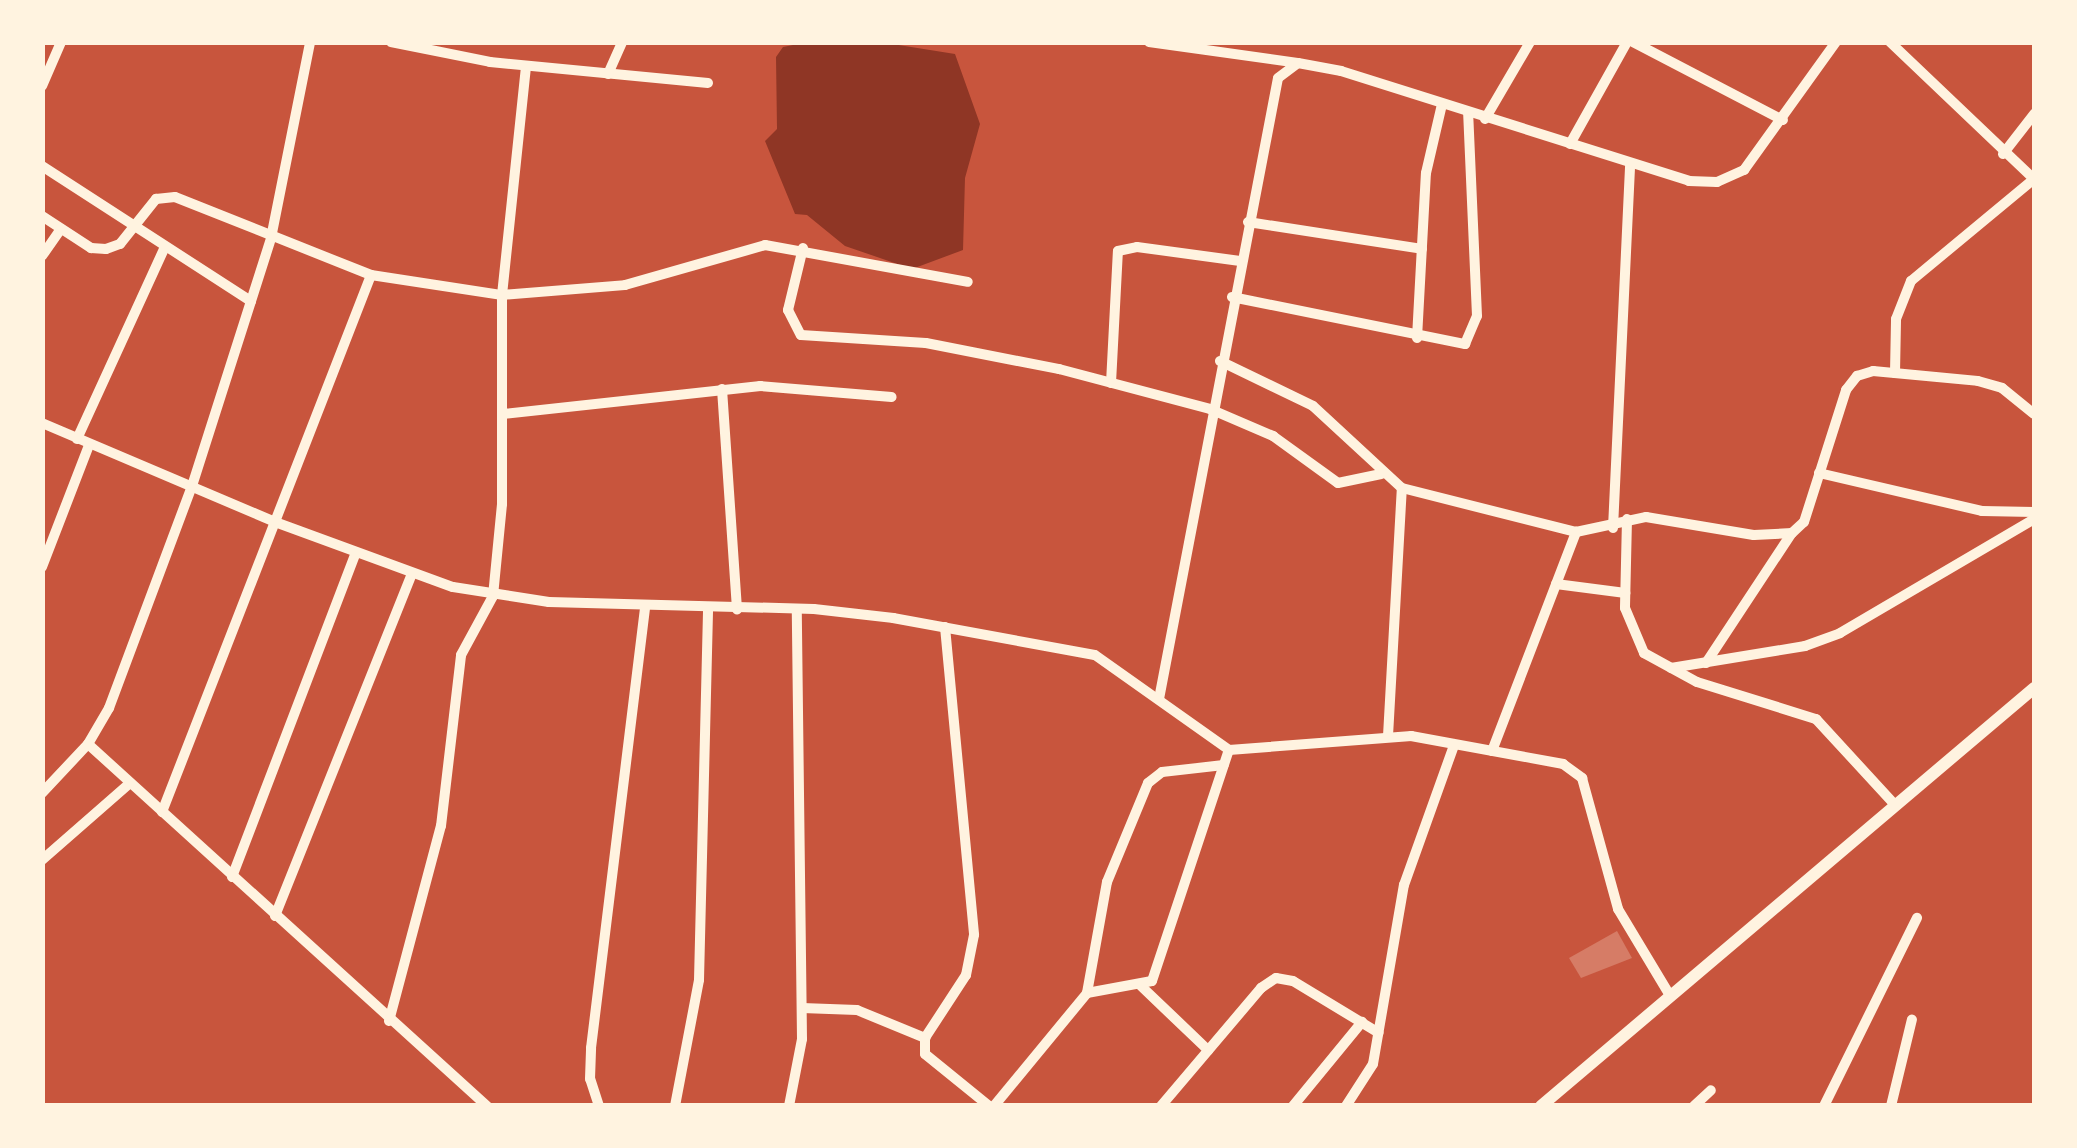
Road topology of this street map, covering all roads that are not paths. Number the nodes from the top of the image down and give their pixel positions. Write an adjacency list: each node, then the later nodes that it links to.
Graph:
1 (61, 42): 14 (street)
2 (310, 42): 29 (street)
3 (391, 42): 11 (street)
4 (622, 42): 12 (street)
5 (1149, 42): 10 (street)
6 (1530, 42): 18 (street)
7 (1630, 42): 19 (street); 20 (street)
8 (1836, 42): 19 (street)
9 (1890, 42): 21 (street)
10 (1298, 63): 15 (street); 26 (street)
11 (526, 67): 12 (street); 37 (street)
12 (608, 74): 13 (street)
13 (708, 82)
14 (42, 86)
15 (1442, 104): 16 (street); 32 (street)
16 (1468, 113): 18 (street); 40 (street)
17 (2034, 114): 21 (street)
18 (1485, 119): 20 (street)
19 (1782, 120): 22 (street)
20 (1570, 144): 22 (street)
21 (2002, 154): 24 (street)
22 (1630, 163): 59 (street)
23 (42, 166): 27 (street)
24 (2034, 179): 42 (street)
25 (42, 216): 28 (street)
26 (1248, 222): 32 (street); 34 (street)
27 (132, 226): 28 (street); 29 (street); 30 (street)
28 (61, 229): 33 (street)
29 (272, 238): 35 (street); 39 (street)
30 (165, 247): 39 (street); 50 (street)
31 (802, 248): 36 (street); 37 (street); 43 (street)
32 (1422, 249): 40 (street)
33 (42, 256)
34 (1240, 261): 38 (street); 43 (street)
35 (371, 275): 37 (street); 58 (street)
36 (968, 282)
37 (502, 296): 47 (street)
38 (1232, 298): 40 (street); 41 (street)
39 (252, 301): 54 (street)
40 (1418, 338)
41 (1220, 360): 46 (street); 53 (street)
42 (1895, 372): 48 (street); 52 (street)
43 (1110, 382): 46 (street)
44 (722, 389): 45 (street); 47 (street); 71 (street)
45 (892, 398)
46 (1210, 409): 53 (street); 77 (street)
47 (504, 414): 68 (street)
48 (2034, 414)
49 (42, 423): 50 (street)
50 (77, 439): 51 (street)
51 (89, 445): 54 (street); 62 (street)
52 (1820, 473): 56 (street); 61 (street)
53 (1381, 474): 55 (street)
54 (192, 486): 58 (street); 79 (street)
55 (1402, 488): 60 (street); 78 (street)
56 (2034, 516): 74 (street)
57 (1627, 519): 59 (street); 61 (street); 67 (street)
58 (275, 522): 63 (street); 87 (street)
59 (1613, 528): 60 (street)
60 (1576, 532): 66 (street)
61 (1792, 533): 74 (street)
62 (48, 536): 64 (street)
63 (356, 553): 65 (street); 89 (street)
64 (42, 567)
65 (412, 574): 68 (street); 90 (street)
66 (1556, 584): 67 (street); 82 (street)
67 (1626, 593): 75 (street)
68 (493, 596): 69 (street); 97 (street)
69 (645, 608): 70 (street); 104 (street)
70 (708, 608): 71 (street); 105 (street)
71 (737, 608): 72 (street)
72 (797, 609): 73 (street); 95 (street)
73 (945, 627): 77 (street); 100 (street)
74 (1706, 663): 75 (street)
75 (1668, 669): 86 (street)
76 (2034, 688): 86 (street)
77 (1159, 700): 81 (street)
78 (1388, 736): 80 (street); 81 (street)
79 (88, 744): 84 (street); 85 (street)
80 (1454, 745): 82 (street); 99 (street)
81 (1229, 750): 83 (street)
82 (1492, 751): 94 (street)
83 (1224, 765): 92 (street); 93 (street)
84 (130, 783): 87 (street); 88 (street)
85 (42, 793)
86 (1896, 805): 94 (street)
87 (162, 812): 89 (street)
88 (42, 860)
89 (232, 877): 90 (street)
90 (275, 916): 97 (street)
91 (1917, 918): 113 (street)
92 (1140, 986): 93 (street); 101 (street)
93 (1087, 993): 107 (street)
94 (1669, 994): 111 (street)
95 (802, 1008): 100 (street); 106 (street)
96 (1912, 1019): 114 (street)
97 (389, 1021): 103 (street)
98 (1362, 1022): 99 (street); 101 (street); 109 (street)
99 (1379, 1033): 110 (street)
100 (926, 1038): 107 (street)
101 (1208, 1050): 108 (street)
102 (1711, 1090): 112 (street)
103 (487, 1106)
104 (598, 1106)
105 (675, 1106)
106 (790, 1106)
107 (991, 1106)
108 (1161, 1106)
109 (1293, 1106)
110 (1346, 1106)
111 (1542, 1106)
112 (1694, 1106)
113 (1824, 1106)
114 (1891, 1106)

